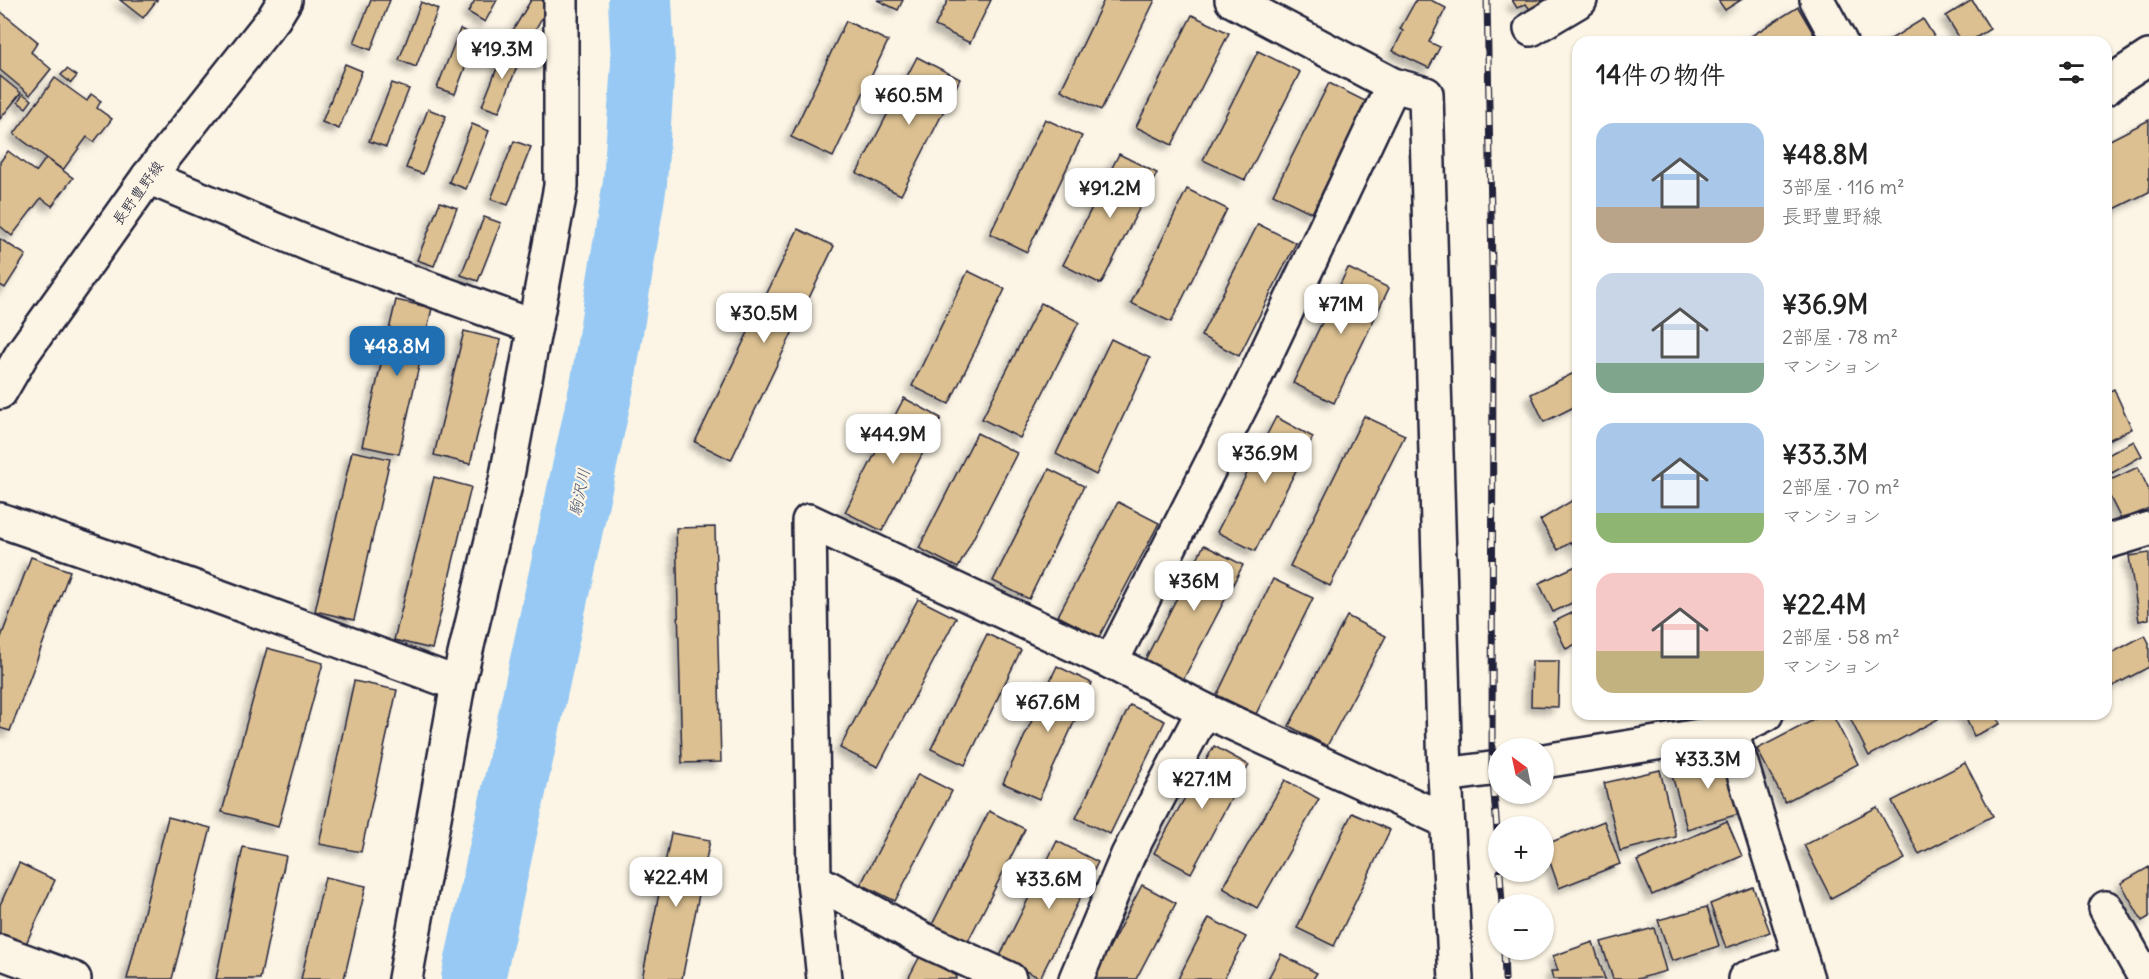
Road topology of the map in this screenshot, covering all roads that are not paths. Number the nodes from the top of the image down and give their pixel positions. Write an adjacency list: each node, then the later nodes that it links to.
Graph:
1 (285, 0): 11 (street, 長野豊野線)
2 (561, 0): 12 (street)
3 (1232, 0): 10 (street)
4 (1580, 0): 6 (street)
5 (1818, 0): 7 (street)
6 (1531, 29)
7 (1837, 36)
8 (2149, 57): 9 (street)
9 (2112, 83)
10 (1393, 85): 17 (street); 23 (street)
11 (148, 177): 12 (street); 13 (street, 長野豊野線)
12 (535, 327): 18 (street)
13 (0, 392)
14 (0, 520): 18 (street)
15 (2149, 529): 16 (street)
16 (2112, 540)
17 (1111, 663): 19 (street); 25 (street)
18 (458, 684): 30 (street)
19 (1204, 710): 24 (street); 33 (street)
20 (1727, 722): 21 (street); 28 (street)
21 (1554, 758)
22 (1488, 769): 23 (street)
23 (1445, 775): 24 (street)
24 (1447, 821): 34 (street)
25 (814, 880): 31 (street); 32 (street)
26 (2106, 908): 36 (street)
27 (0, 952): 29 (street)
28 (1804, 970): 35 (street)
29 (74, 979)
30 (405, 979)
31 (824, 979)
32 (1009, 979)
33 (1076, 979)
34 (1456, 979)
35 (1745, 979)
36 (2146, 979)

